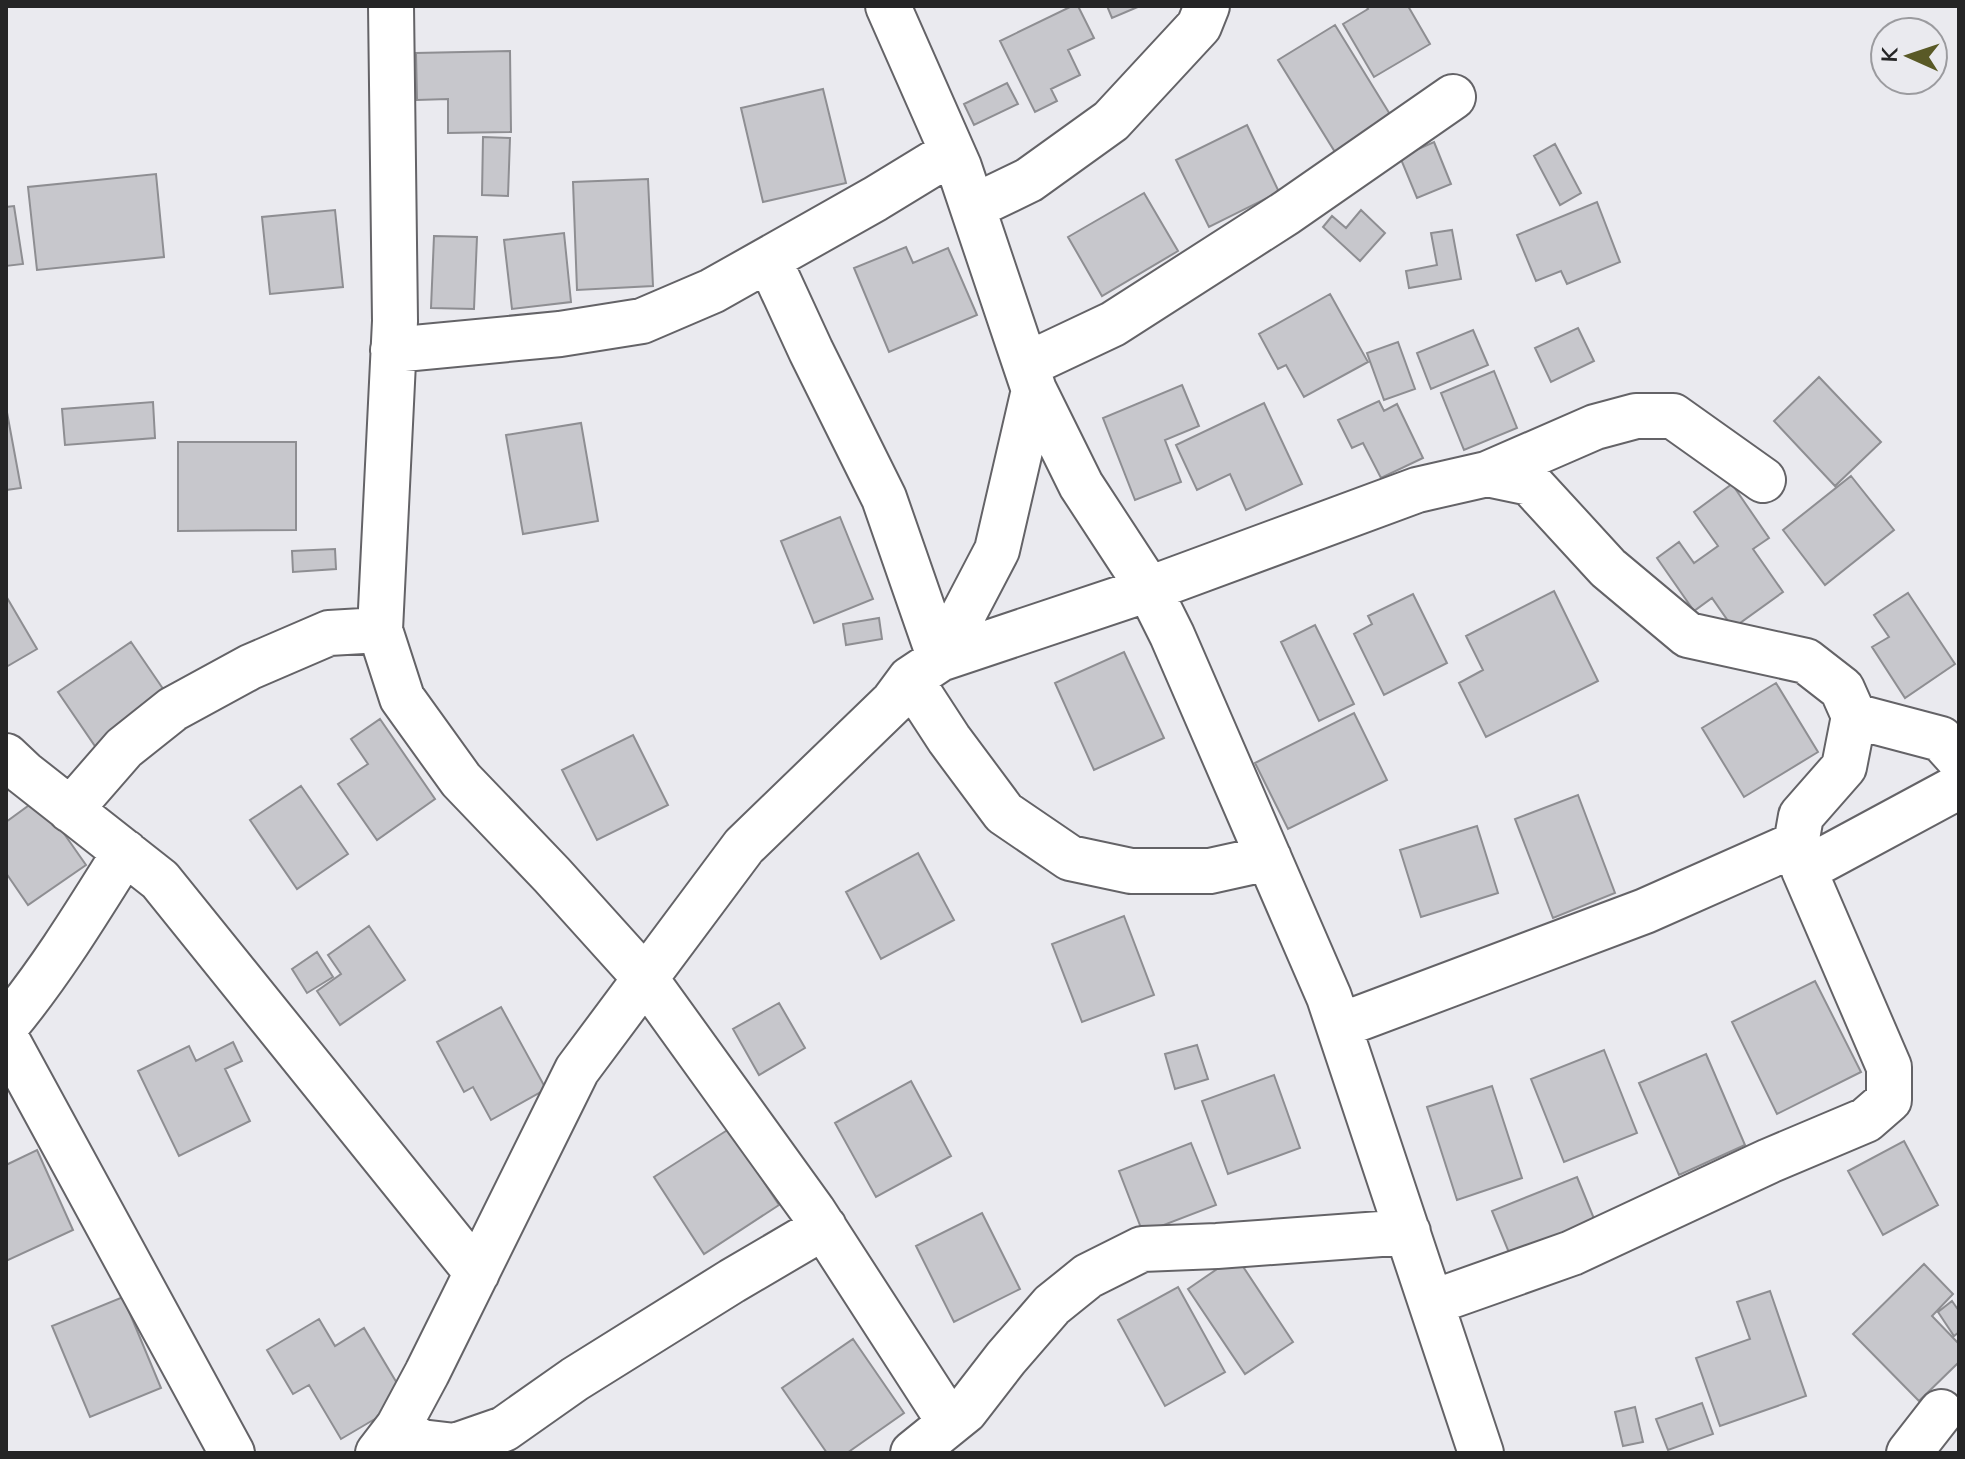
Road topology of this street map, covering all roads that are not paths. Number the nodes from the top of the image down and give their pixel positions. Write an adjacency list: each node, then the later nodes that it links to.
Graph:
1 (391, 6): 8 (street)
2 (888, 6): 5 (street)
3 (1207, 6): 6 (street)
4 (1453, 97): 9 (street)
5 (952, 152): 6 (street); 7 (street)
6 (973, 207): 9 (street)
7 (769, 260): 8 (street); 14 (street)
8 (393, 350): 13 (street)
9 (1030, 377): 12 (street); 14 (street)
10 (1487, 474): 11 (street); 12 (street); 15 (street)
11 (1763, 480)
12 (1149, 589): 14 (street); 22 (street)
13 (380, 630): 19 (street); 23 (street)
14 (925, 669): 22 (street); 23 (street)
15 (1854, 716): 17 (street); 21 (street)
16 (6, 756): 19 (street)
17 (1959, 759)
18 (1959, 783): 21 (street)
19 (70, 810): 20 (street)
20 (125, 852): 24 (street); 29 (street)
21 (1800, 857): 25 (street); 30 (street)
22 (1269, 858): 25 (street)
23 (645, 978): 27 (street); 29 (street)
24 (6, 1026)
25 (1339, 1026): 28 (street)
26 (6, 1038): 35 (street)
27 (824, 1227): 32 (street); 33 (street)
28 (1408, 1232): 30 (street); 32 (street)
29 (477, 1273): 33 (street)
30 (1431, 1303): 34 (street)
31 (1941, 1412): 37 (street)
32 (950, 1423): 36 (street)
33 (388, 1440)
34 (1467, 1445)
35 (232, 1453)
36 (913, 1453)
37 (1909, 1453)

